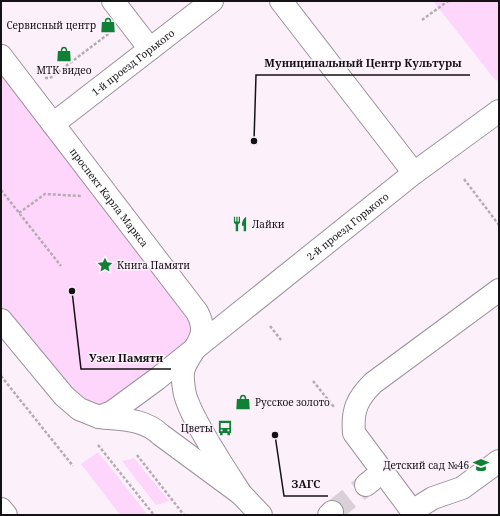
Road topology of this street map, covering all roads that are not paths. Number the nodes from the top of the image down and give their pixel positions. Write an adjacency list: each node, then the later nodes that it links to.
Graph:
1 (212, 1): 4 (street, 1-й проезд Горького)
2 (282, 1): 8 (street)
3 (120, 9): 4 (street)
4 (150, 49): 7 (street, 1-й проезд Горького)
5 (1, 56): 7 (street, проспект Карла Маркса)
6 (499, 111): 8 (street, 2-й проезд Горького)
7 (53, 124): 11 (street, проспект Карла Маркса)
8 (414, 173): 11 (street, 2-й проезд Горького)
9 (499, 290): 14 (street)
10 (3, 326): 12 (street, проспект Карла Маркса)
11 (199, 344): 12 (street); 16 (street, проспект Карла Маркса)
12 (99, 417): 16 (street, проспект Карла Маркса)
13 (499, 461): 18 (street)
14 (383, 471): 15 (street); 18 (street)
15 (366, 485)
16 (241, 494): 20 (street, проспект Карла Маркса)
17 (1, 509): 19 (street)
18 (414, 513)
19 (6, 515)
20 (261, 515)

